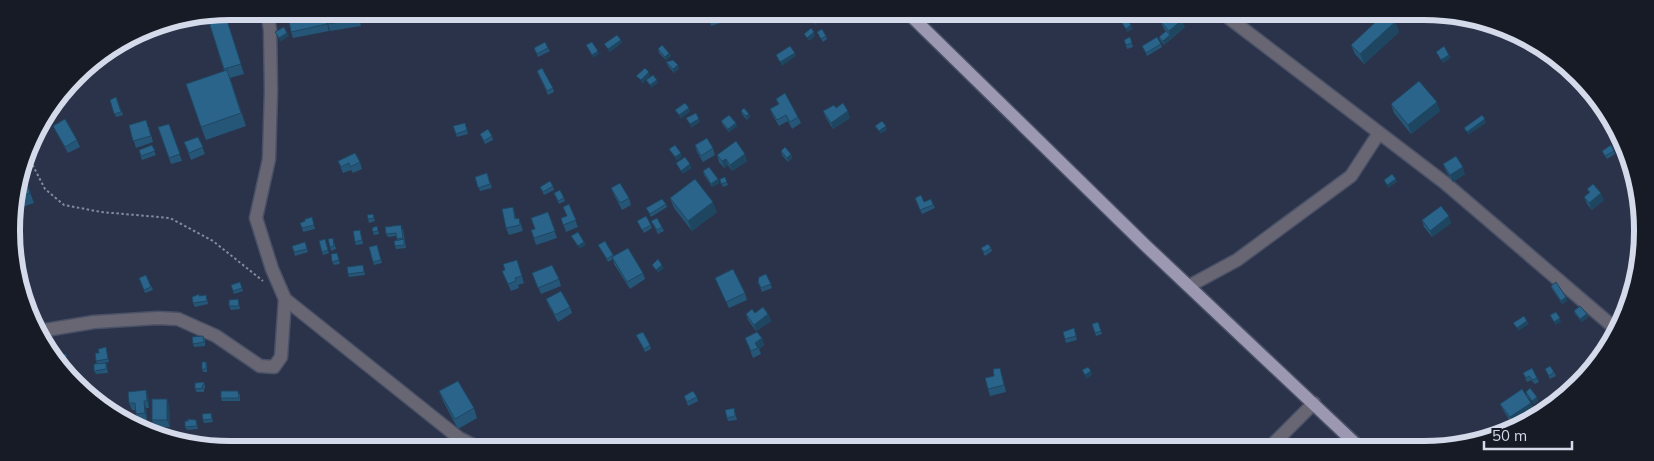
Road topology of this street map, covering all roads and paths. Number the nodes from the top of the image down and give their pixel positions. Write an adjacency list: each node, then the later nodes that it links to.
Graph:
1 (268, 20): 8 (lane)
2 (915, 20): 7 (main road)
3 (1231, 20): 4 (lane)
4 (1379, 133): 7 (lane); 9 (lane)
5 (31, 162): 6 (path)
6 (263, 281)
7 (1189, 286): 11 (main road)
8 (285, 299): 10 (lane); 12 (lane)
9 (1611, 325)
10 (45, 329)
11 (1314, 403): 13 (lane); 14 (main road)
12 (465, 441)
13 (1276, 441)
14 (1353, 441)

